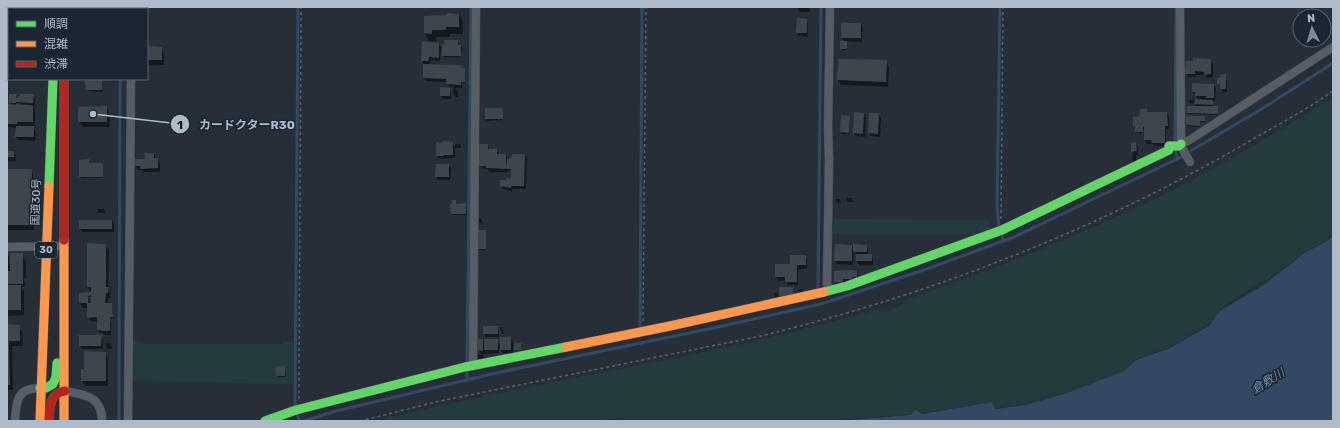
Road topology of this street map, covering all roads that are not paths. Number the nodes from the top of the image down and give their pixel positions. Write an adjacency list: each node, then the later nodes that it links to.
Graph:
1 (476, 7): 15 (street)
2 (830, 7): 14 (street)
3 (1180, 7): 8 (street)
4 (1333, 47): 8 (street)
5 (52, 80): 12 (main road, 国道30号 / 30)
6 (64, 80): 10 (main road, 30)
7 (131, 80): 23 (street)
8 (1179, 146): 9 (street); 14 (main road)
9 (1189, 160)
10 (64, 246): 12 (street); 13 (main road, 30)
11 (7, 247): 12 (street)
12 (46, 247): 16 (main road, 国道30号 / 30)
13 (64, 289): 16 (main road); 17 (main road, 30)
14 (822, 292): 15 (main road)
15 (469, 366): 24 (main road)
16 (40, 388): 18 (street); 19 (main road, 国道30号 / 30)
17 (65, 391): 20 (main road); 21 (main road, 30); 22 (street)
18 (15, 421)
19 (40, 421)
20 (49, 421)
21 (64, 421)
22 (102, 421)
23 (128, 421)
24 (265, 421)

